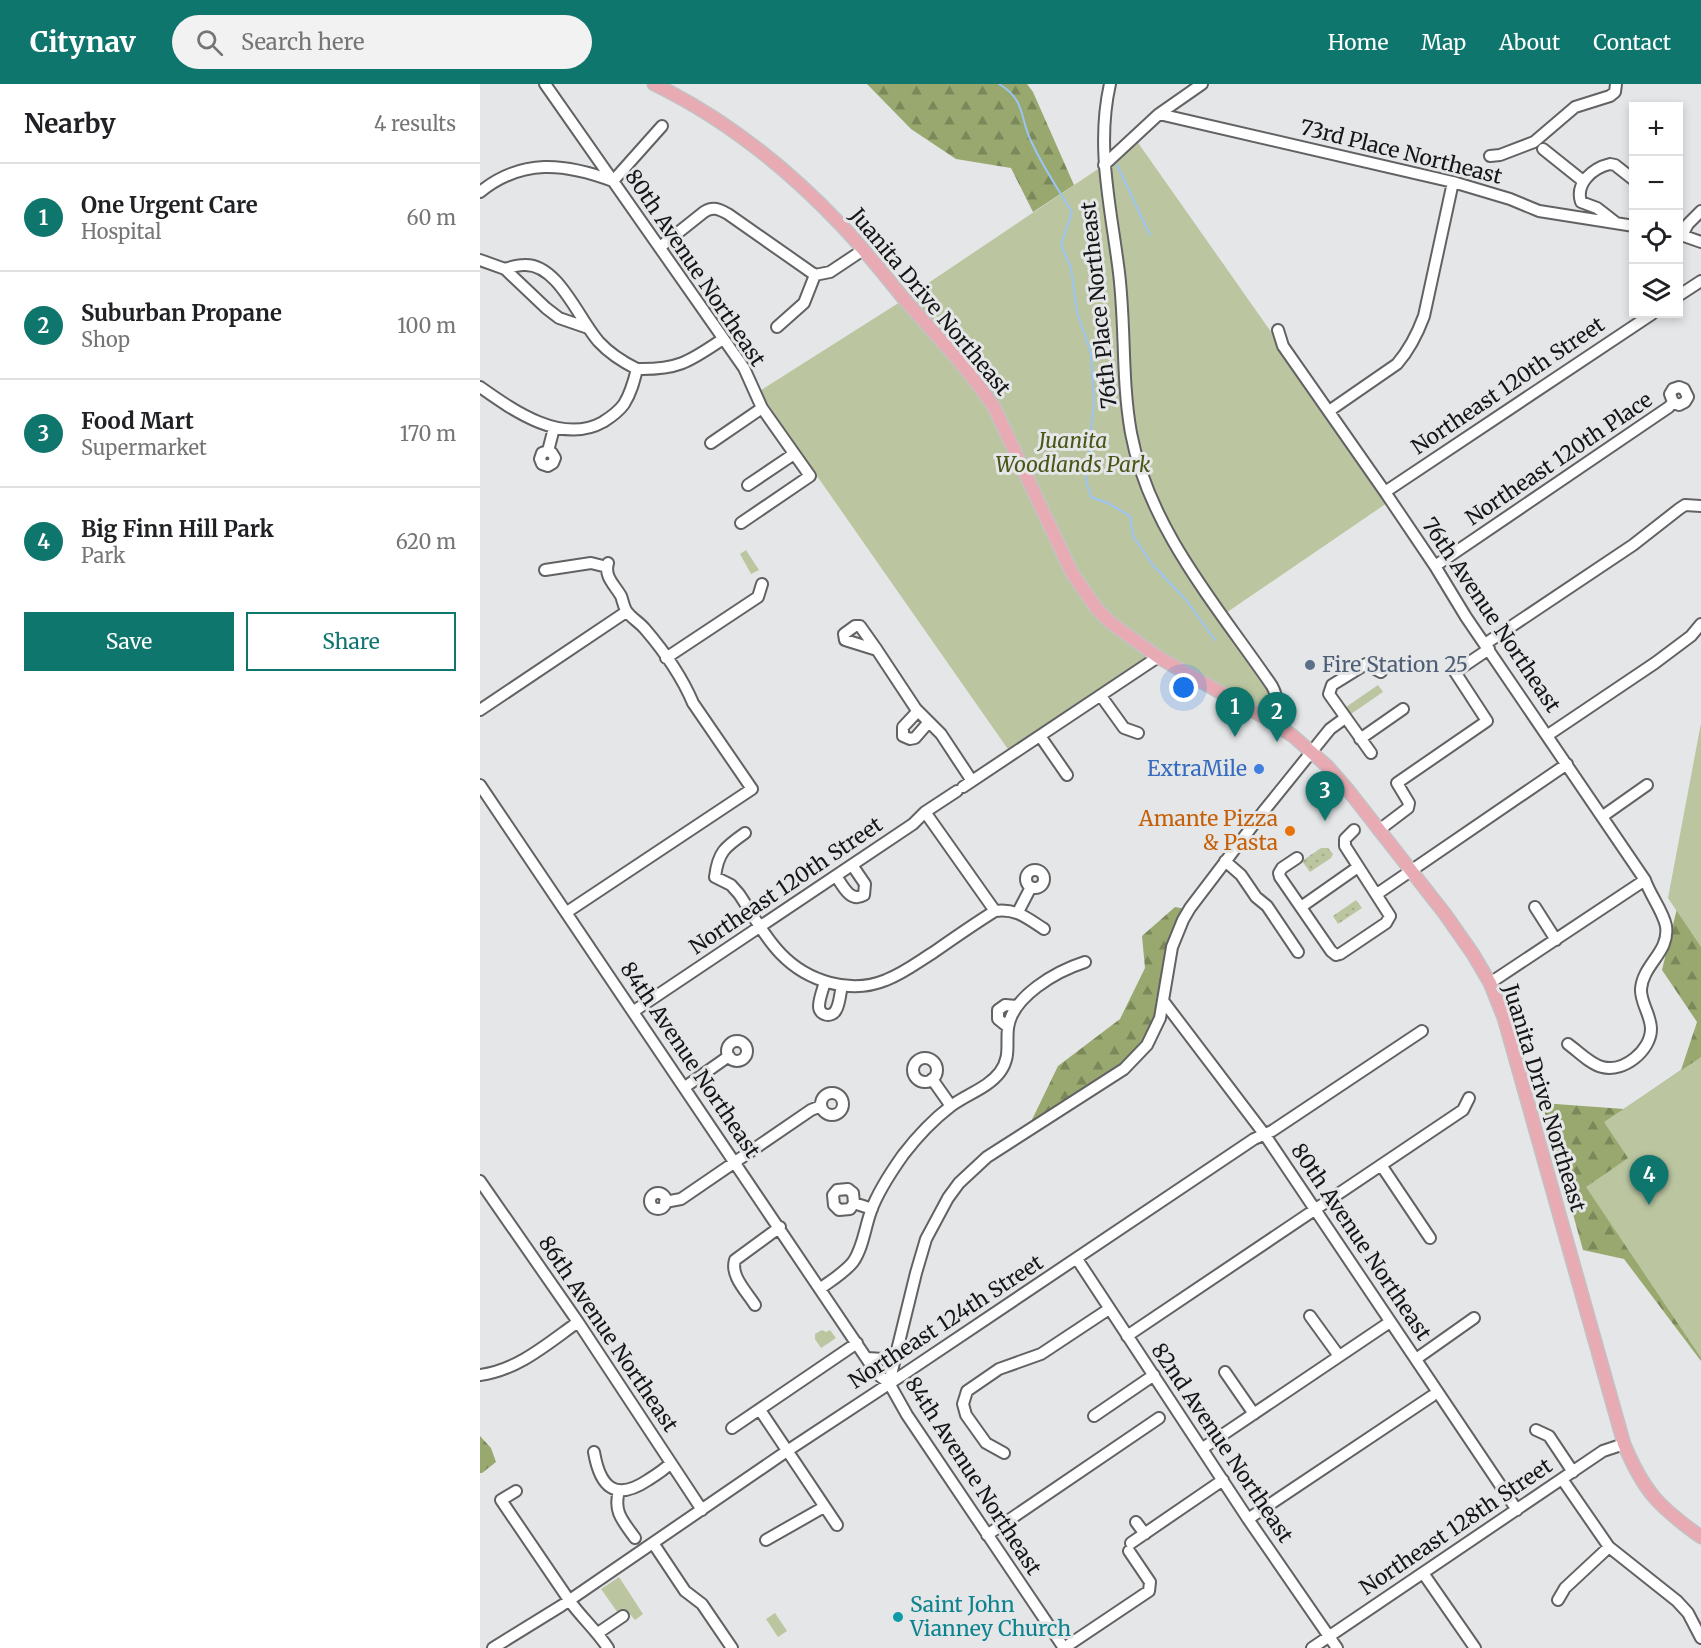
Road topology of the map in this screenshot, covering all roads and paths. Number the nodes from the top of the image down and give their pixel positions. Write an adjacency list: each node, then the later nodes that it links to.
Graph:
1 (545, 84): 14 (street, 80th Avenue Northeast)
2 (654, 84): 25 (main road, Juanita Drive Northeast)
3 (1098, 84): 7 (street)
4 (1110, 84): 7 (street, 76th Place Northeast)
5 (1202, 84): 8 (street)
6 (1616, 84): 11 (street)
7 (1107, 96): 12 (street, 76th Place Northeast)
8 (1160, 114): 12 (street); 16 (street, 73rd Place Northeast)
9 (662, 126): 14 (street)
10 (1543, 148): 15 (street)
11 (1490, 156)
12 (1104, 165): 64 (street, 76th Place Northeast)
13 (1629, 176): 15 (street)
14 (613, 181): 17 (street); 24 (street, 80th Avenue Northeast)
15 (1583, 181): 19 (street)
16 (1453, 182): 19 (street, 73rd Place Northeast); 40 (street)
17 (480, 192)
18 (1701, 211): 21 (street)
19 (1615, 223): 20 (street, 73rd Place Northeast)
20 (1629, 225)
21 (1683, 230)
22 (1683, 235): 23 (street)
23 (1701, 242)
24 (660, 247): 28 (street); 35 (street, 80th Avenue Northeast)
25 (863, 250): 28 (street); 56 (main road, Juanita Drive Northeast)
26 (480, 260): 27 (street)
27 (505, 269): 33 (street); 33 (street)
28 (815, 275): 32 (street)
29 (1701, 281): 30 (street)
30 (1683, 293)
31 (1646, 318): 46 (street, Northeast 120th Street)
32 (777, 327)
33 (588, 328): 36 (street)
34 (1278, 330): 40 (street, 76th Avenue Northeast)
35 (723, 339): 36 (street); 39 (street, 80th Avenue Northeast)
36 (637, 369): 41 (street)
37 (481, 390): 41 (street)
38 (1673, 402): 49 (street, Northeast 120th Place)
39 (762, 408): 42 (street); 44 (street, 80th Avenue Northeast)
40 (1329, 411): 46 (street, 76th Avenue Northeast)
41 (554, 428): 43 (street)
42 (711, 443)
43 (548, 451)
44 (794, 453): 45 (street); 48 (street, 80th Avenue Northeast)
45 (748, 485)
46 (1385, 492): 49 (street, 76th Avenue Northeast)
47 (1701, 506): 54 (street)
48 (741, 523)
49 (1435, 566): 54 (street, 76th Avenue Northeast)
50 (545, 570): 52 (street)
51 (762, 584): 57 (street)
52 (626, 612): 57 (street); 60 (street)
53 (1701, 624): 67 (street)
54 (1487, 646): 67 (street, 76th Avenue Northeast); 80 (street)
55 (877, 650): 62 (street)
56 (1158, 657): 59 (street, Northeast 120th Street); 64 (main road, Juanita Drive Northeast)
57 (666, 658): 94 (street)
58 (1381, 672): 63 (street)
59 (1101, 696): 66 (street); 68 (street, Northeast 120th Street)
60 (480, 710)
61 (1403, 710): 69 (street)
62 (918, 711): 65 (street); 65 (street)
63 (1345, 718): 69 (street); 70 (street)
64 (1269, 720): 70 (main road, Juanita Drive Northeast)
65 (928, 723): 76 (street)
66 (1138, 733)
67 (1548, 735): 72 (street, 76th Avenue Northeast)
68 (1040, 736): 73 (street); 76 (street, Northeast 120th Street)
69 (1360, 739): 71 (street)
70 (1312, 753): 80 (main road, Juanita Drive Northeast); 83 (street)
71 (1371, 753)
72 (1567, 764): 78 (street, 76th Avenue Northeast); 86 (street)
73 (1067, 776)
74 (480, 785): 94 (street, 84th Avenue Northeast)
75 (1647, 785): 78 (street)
76 (964, 786): 77 (street, Northeast 120th Street)
77 (926, 812): 84 (street, Northeast 120th Street); 93 (street)
78 (1603, 816): 88 (street, 76th Avenue Northeast)
79 (1354, 830): 85 (street)
80 (1379, 830): 86 (main road, Juanita Drive Northeast)
81 (745, 833): 96 (street)
82 (1297, 858): 91 (street)
83 (1226, 861): 99 (street); 103 (street)
84 (852, 865): 87 (street, Northeast 120th Street); 87 (street)
85 (1358, 867): 90 (street); 91 (street)
86 (1410, 870): 90 (street); 101 (main road, Juanita Drive Northeast)
87 (836, 876): 96 (street, Northeast 120th Street)
88 (1645, 880): 98 (street); 106 (street, 76th Avenue Northeast)
89 (1031, 887): 95 (street)
90 (1377, 894): 91 (street)
91 (1301, 906)
92 (1535, 907): 98 (street)
93 (995, 911): 95 (street); 102 (street)
94 (567, 912): 104 (street, 84th Avenue Northeast)
95 (1018, 912): 97 (street)
96 (760, 926): 102 (street); 104 (street, Northeast 120th Street)
97 (1044, 928)
98 (1556, 940): 101 (street)
99 (1298, 952)
100 (1084, 962): 112 (street)
101 (1490, 983): 148 (main road, Juanita Drive Northeast)
102 (834, 984): 102 (street)
103 (1164, 1002): 113 (street, 80th Avenue Northeast); 133 (street)
104 (634, 1011): 109 (street, 84th Avenue Northeast)
105 (1422, 1031): 113 (street, Northeast 124th Street)
106 (1568, 1044)
107 (729, 1056): 109 (street)
108 (932, 1079): 112 (street)
109 (685, 1087): 114 (street, 84th Avenue Northeast)
110 (1469, 1098): 115 (street)
111 (821, 1106): 114 (street)
112 (951, 1106): 119 (street)
113 (1264, 1135): 120 (street, 80th Avenue Northeast); 123 (street, Northeast 124th Street)
114 (735, 1162): 117 (street); 121 (street, 84th Avenue Northeast)
115 (1381, 1165): 120 (street); 122 (street)
116 (480, 1181): 130 (street, 86th Avenue Northeast)
117 (665, 1202)
118 (854, 1203): 119 (street)
119 (872, 1209): 124 (street)
120 (1315, 1210): 129 (street, 80th Avenue Northeast); 131 (street)
121 (780, 1227): 124 (street, 84th Avenue Northeast); 125 (street)
122 (1431, 1238)
123 (1077, 1258): 126 (street, 82nd Avenue Northeast); 140 (street, Northeast 124th Street)
124 (821, 1288): 132 (street, 84th Avenue Northeast)
125 (755, 1305)
126 (1109, 1309): 131 (street, 82nd Avenue Northeast); 152 (street)
127 (1311, 1316): 134 (street)
128 (1474, 1318): 136 (street)
129 (1390, 1322): 134 (street); 136 (street, 80th Avenue Northeast)
130 (578, 1323): 138 (street); 153 (street, 86th Avenue Northeast)
131 (1127, 1336): 139 (street, 82nd Avenue Northeast)
132 (857, 1343): 135 (street, 84th Avenue Northeast); 142 (street)
133 (897, 1350): 135 (street, 84th Avenue Northeast); 140 (street)
134 (1339, 1356): 143 (street)
135 (867, 1358): 140 (street, 84th Avenue Northeast)
136 (1416, 1359): 161 (street, 80th Avenue Northeast)
137 (1225, 1372): 143 (street)
138 (480, 1375)
139 (1154, 1375): 144 (street); 149 (street, 82nd Avenue Northeast)
140 (890, 1383): 150 (street, Northeast 124th Street); 166 (street, 84th Avenue Northeast)
141 (1432, 1396): 162 (street)
142 (759, 1410): 146 (street); 150 (street)
143 (1254, 1414): 149 (street)
144 (1094, 1416)
145 (1158, 1419): 166 (street)
146 (732, 1428)
147 (1536, 1430): 154 (street)
148 (1624, 1444): 154 (street, Northeast 128th Street); 167 (main road, Juanita Drive Northeast)
149 (1203, 1448): 156 (street, 82nd Avenue Northeast)
150 (787, 1451): 159 (street); 160 (street, Northeast 124th Street)
151 (594, 1452): 158 (street)
152 (1004, 1454)
153 (671, 1463): 158 (street); 160 (street, 86th Avenue Northeast)
154 (1573, 1472): 155 (street, Northeast 128th Street)
155 (1562, 1479): 161 (street, Northeast 128th Street); 171 (street)
156 (1223, 1480): 162 (street, 82nd Avenue Northeast); 165 (street)
157 (516, 1491): 173 (street)
158 (619, 1491): 168 (street)
159 (824, 1507): 164 (street); 169 (street)
160 (702, 1510): 170 (street, Northeast 124th Street)
161 (1517, 1510): 172 (street, Northeast 128th Street)
162 (1248, 1519): 177 (street, 82nd Avenue Northeast)
163 (1136, 1522): 165 (street)
164 (837, 1525)
165 (1145, 1534): 182 (street)
166 (987, 1535): 182 (street, 84th Avenue Northeast)
167 (1701, 1537)
168 (635, 1538)
169 (766, 1540)
170 (653, 1543): 173 (street, Northeast 124th Street); 181 (street)
171 (1609, 1547): 174 (street); 178 (street)
172 (1423, 1573): 177 (street, Northeast 128th Street); 185 (street)
173 (568, 1600): 176 (street); 179 (street, Northeast 124th Street)
174 (1558, 1600)
175 (623, 1616): 176 (street)
176 (598, 1633): 180 (street)
177 (1328, 1637): 183 (street, Northeast 128th Street); 184 (street, 82nd Avenue Northeast)
178 (1701, 1638)
179 (493, 1648)
180 (608, 1648)
181 (732, 1648)
182 (1064, 1648)
183 (1312, 1648)
184 (1337, 1648)
185 (1475, 1648)

